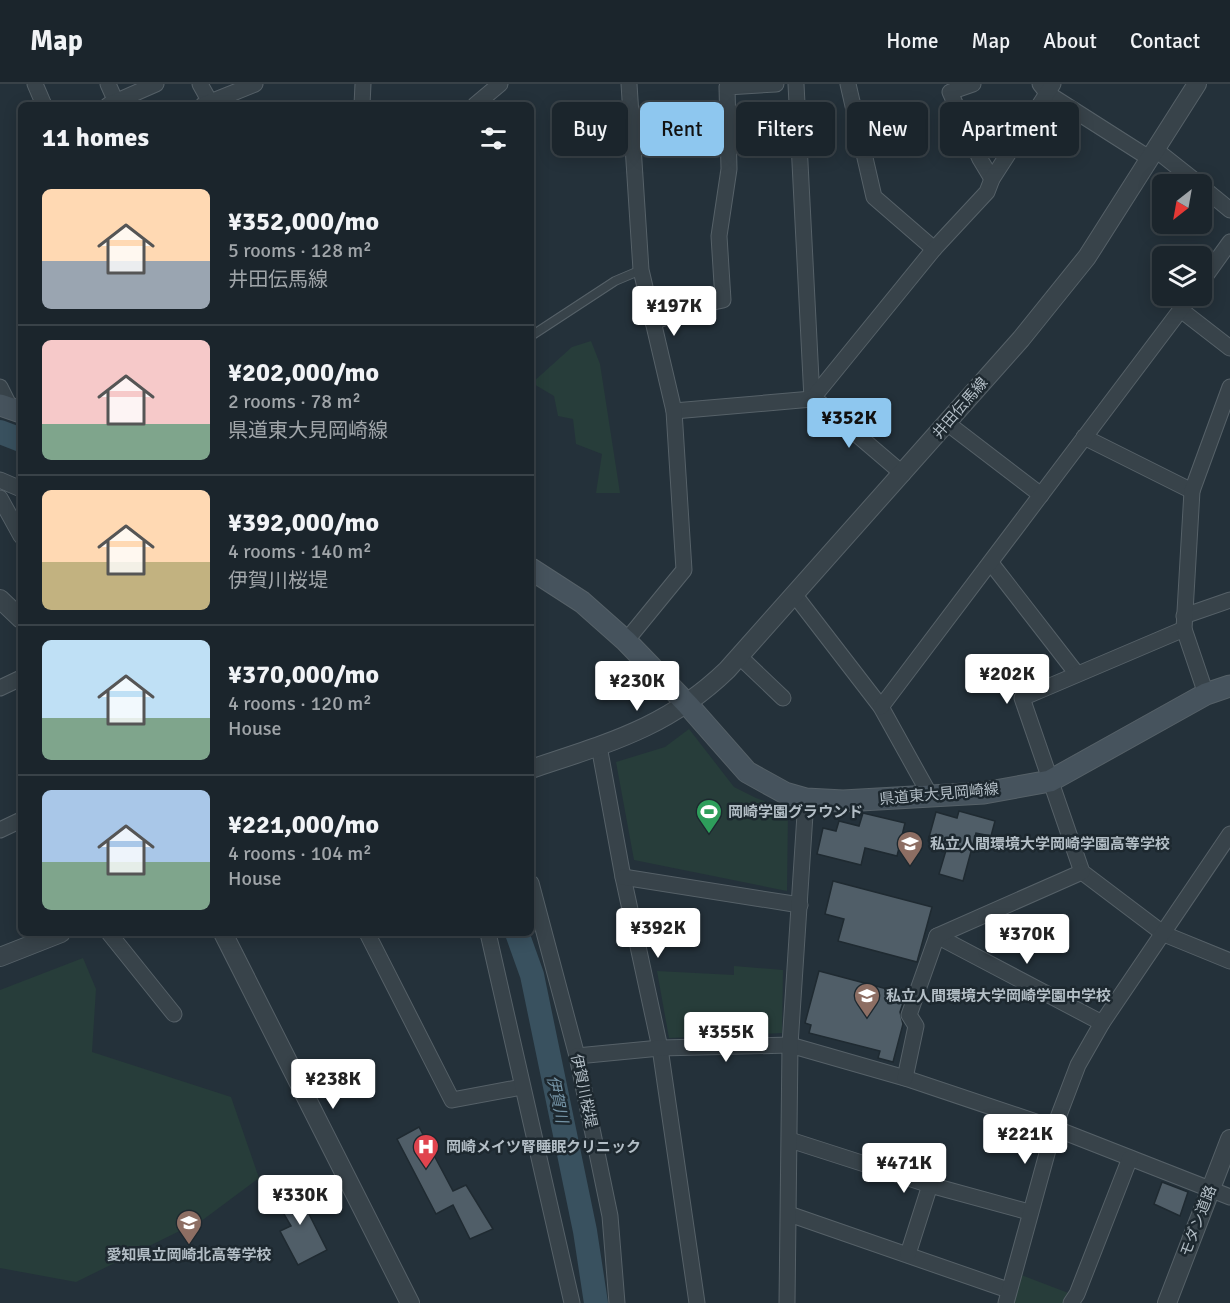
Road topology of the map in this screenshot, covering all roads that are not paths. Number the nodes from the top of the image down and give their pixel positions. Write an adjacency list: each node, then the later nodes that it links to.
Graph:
1 (35, 84): 15 (street)
2 (108, 84): 16 (street)
3 (156, 84): 17 (street)
4 (200, 84): 18 (street)
5 (363, 84): 20 (street)
6 (500, 84): 21 (street)
7 (629, 84): 30 (street)
8 (776, 84): 33 (street)
9 (796, 84): 38 (street)
10 (848, 84): 28 (street)
11 (973, 84): 24 (street)
12 (1197, 84): 22 (street, 井田伝馬線)
13 (249, 85): 19 (street)
14 (1047, 87): 22 (street); 24 (street)
15 (43, 102)
16 (112, 102)
17 (116, 102)
18 (205, 102)
19 (211, 102)
20 (362, 102)
21 (479, 102)
22 (1152, 154): 23 (street); 41 (street, 井田伝馬線)
23 (1182, 174)
24 (992, 179): 28 (street)
25 (1212, 196): 26 (street)
26 (1230, 210)
27 (1230, 242): 29 (street)
28 (934, 249): 38 (street)
29 (1212, 267)
30 (641, 270): 33 (street); 34 (lane)
31 (1184, 306): 32 (street)
32 (1181, 310): 35 (street); 42 (street)
33 (653, 322): 40 (street)
34 (534, 334)
35 (1230, 348)
36 (0, 387): 39 (street)
37 (1230, 387): 46 (street)
38 (812, 399): 40 (street); 43 (street)
39 (11, 409)
40 (674, 411): 57 (street)
41 (947, 423): 43 (street, 井田伝馬線); 47 (street)
42 (1084, 437): 46 (street); 47 (street)
43 (903, 474): 52 (street, 井田伝馬線)
44 (0, 480): 45 (street)
45 (18, 488)
46 (1192, 491): 56 (street)
47 (1041, 495): 50 (street)
48 (0, 498): 49 (street)
49 (18, 531)
50 (991, 563): 59 (street); 66 (street)
51 (534, 571): 57 (main road, 県道東大見岡崎線)
52 (794, 594): 58 (street, 井田伝馬線); 66 (street)
53 (0, 599): 55 (street)
54 (1230, 600): 56 (street)
55 (18, 616)
56 (1184, 622): 59 (street); 63 (street)
57 (626, 642): 65 (main road, 県道東大見岡崎線)
58 (739, 656): 64 (street); 65 (street, 井田伝馬線)
59 (1077, 674): 69 (street)
60 (18, 679): 62 (street)
61 (1230, 686): 63 (main road, 県道東大見岡崎線)
62 (0, 688)
63 (1206, 694): 69 (main road, 県道東大見岡崎線)
64 (783, 698)
65 (688, 705): 67 (street, 井田伝馬線); 71 (main road, 県道東大見岡崎線)
66 (881, 707): 70 (street)
67 (599, 746): 68 (street, 井田伝馬線); 76 (street)
68 (534, 769)
69 (1050, 781): 70 (main road, 県道東大見岡崎線); 75 (street)
70 (930, 797): 71 (main road, 県道東大見岡崎線)
71 (806, 799): 78 (street)
72 (18, 821): 73 (street)
73 (0, 830)
74 (1230, 834): 79 (street)
75 (1082, 873): 79 (street); 85 (street)
76 (623, 877): 78 (street); 91 (street)
77 (534, 894): 92 (street, 伊賀川桜堤)
78 (800, 904): 90 (street)
79 (1164, 934): 87 (street); 89 (street)
80 (53, 936): 86 (street)
81 (111, 936): 88 (street)
82 (225, 936): 106 (street)
83 (369, 936): 94 (street)
84 (489, 936): 94 (street)
85 (937, 936): 89 (street); 93 (street)
86 (0, 957)
87 (1230, 960)
88 (174, 1014)
89 (1102, 1023): 95 (street)
90 (790, 1045): 91 (street); 93 (street); 97 (street)
91 (660, 1048): 92 (street); 109 (street)
92 (577, 1056): 108 (street, 伊賀川桜堤)
93 (905, 1078): 95 (street)
94 (522, 1087): 107 (street)
95 (1054, 1128): 98 (street); 102 (street)
96 (1230, 1139): 100 (street, モダン道路)
97 (790, 1140): 99 (street); 103 (street)
98 (1130, 1158): 100 (street); 111 (street)
99 (930, 1185): 102 (street); 104 (street)
100 (1210, 1189): 101 (street); 112 (street, モダン道路)
101 (1230, 1197)
102 (1029, 1212): 105 (street)
103 (789, 1214): 104 (street); 110 (street)
104 (908, 1254): 105 (street)
105 (1007, 1296)
106 (410, 1303)
107 (572, 1303)
108 (617, 1303)
109 (697, 1303)
110 (787, 1303)
111 (1071, 1303)
112 (1167, 1303)

